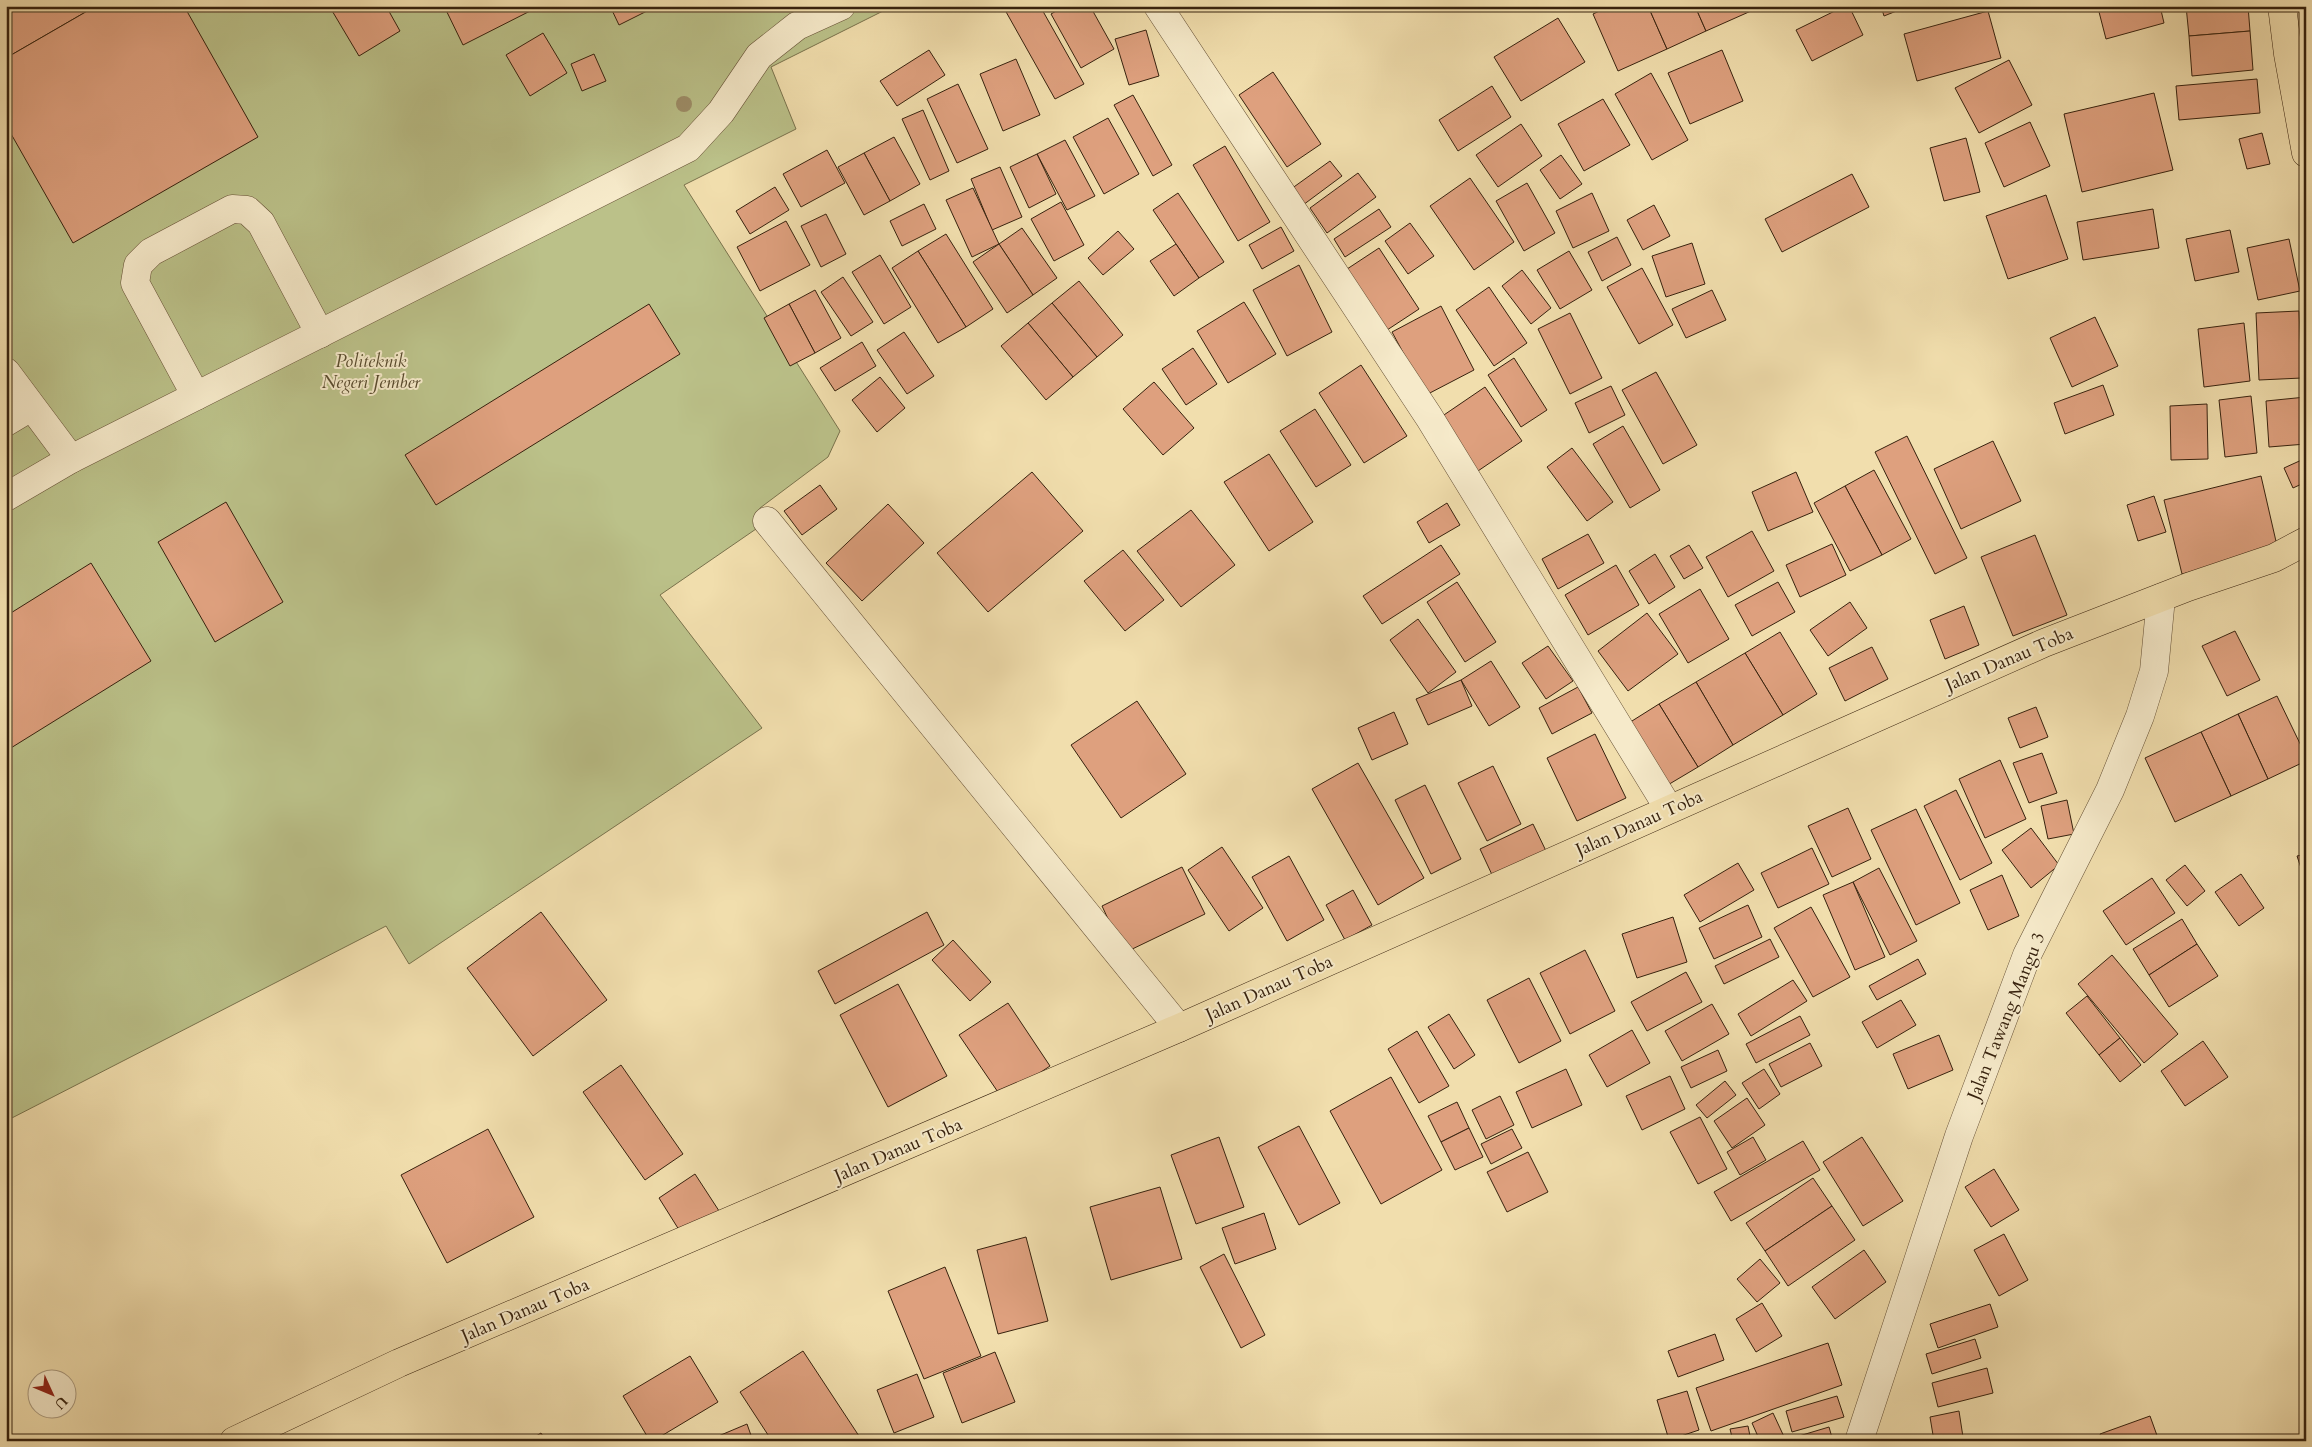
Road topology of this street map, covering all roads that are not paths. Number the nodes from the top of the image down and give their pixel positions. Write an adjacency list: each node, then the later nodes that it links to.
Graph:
1 (841, 6): 4 (street)
2 (1158, 6): 16 (street)
3 (2282, 6): 5 (main road)
4 (792, 16): 6 (street)
5 (2306, 154)
6 (320, 334): 8 (street); 8 (street)
7 (6, 372): 9 (street)
8 (196, 396): 11 (street)
9 (31, 407): 10 (street); 11 (street)
10 (6, 422)
11 (71, 459): 12 (street)
12 (6, 497)
13 (767, 521): 17 (street)
14 (2306, 541): 15 (main road, Jalan Danau Toba)
15 (2161, 598): 16 (main road, Jalan Danau Toba); 20 (street, Jalan Tawang Mangu 3)
16 (1669, 809): 17 (main road, Jalan Danau Toba)
17 (1179, 1028): 18 (main road, Jalan Danau Toba)
18 (262, 1435): 19 (main road, Jalan Danau Toba)
19 (234, 1441)
20 (1859, 1441)

